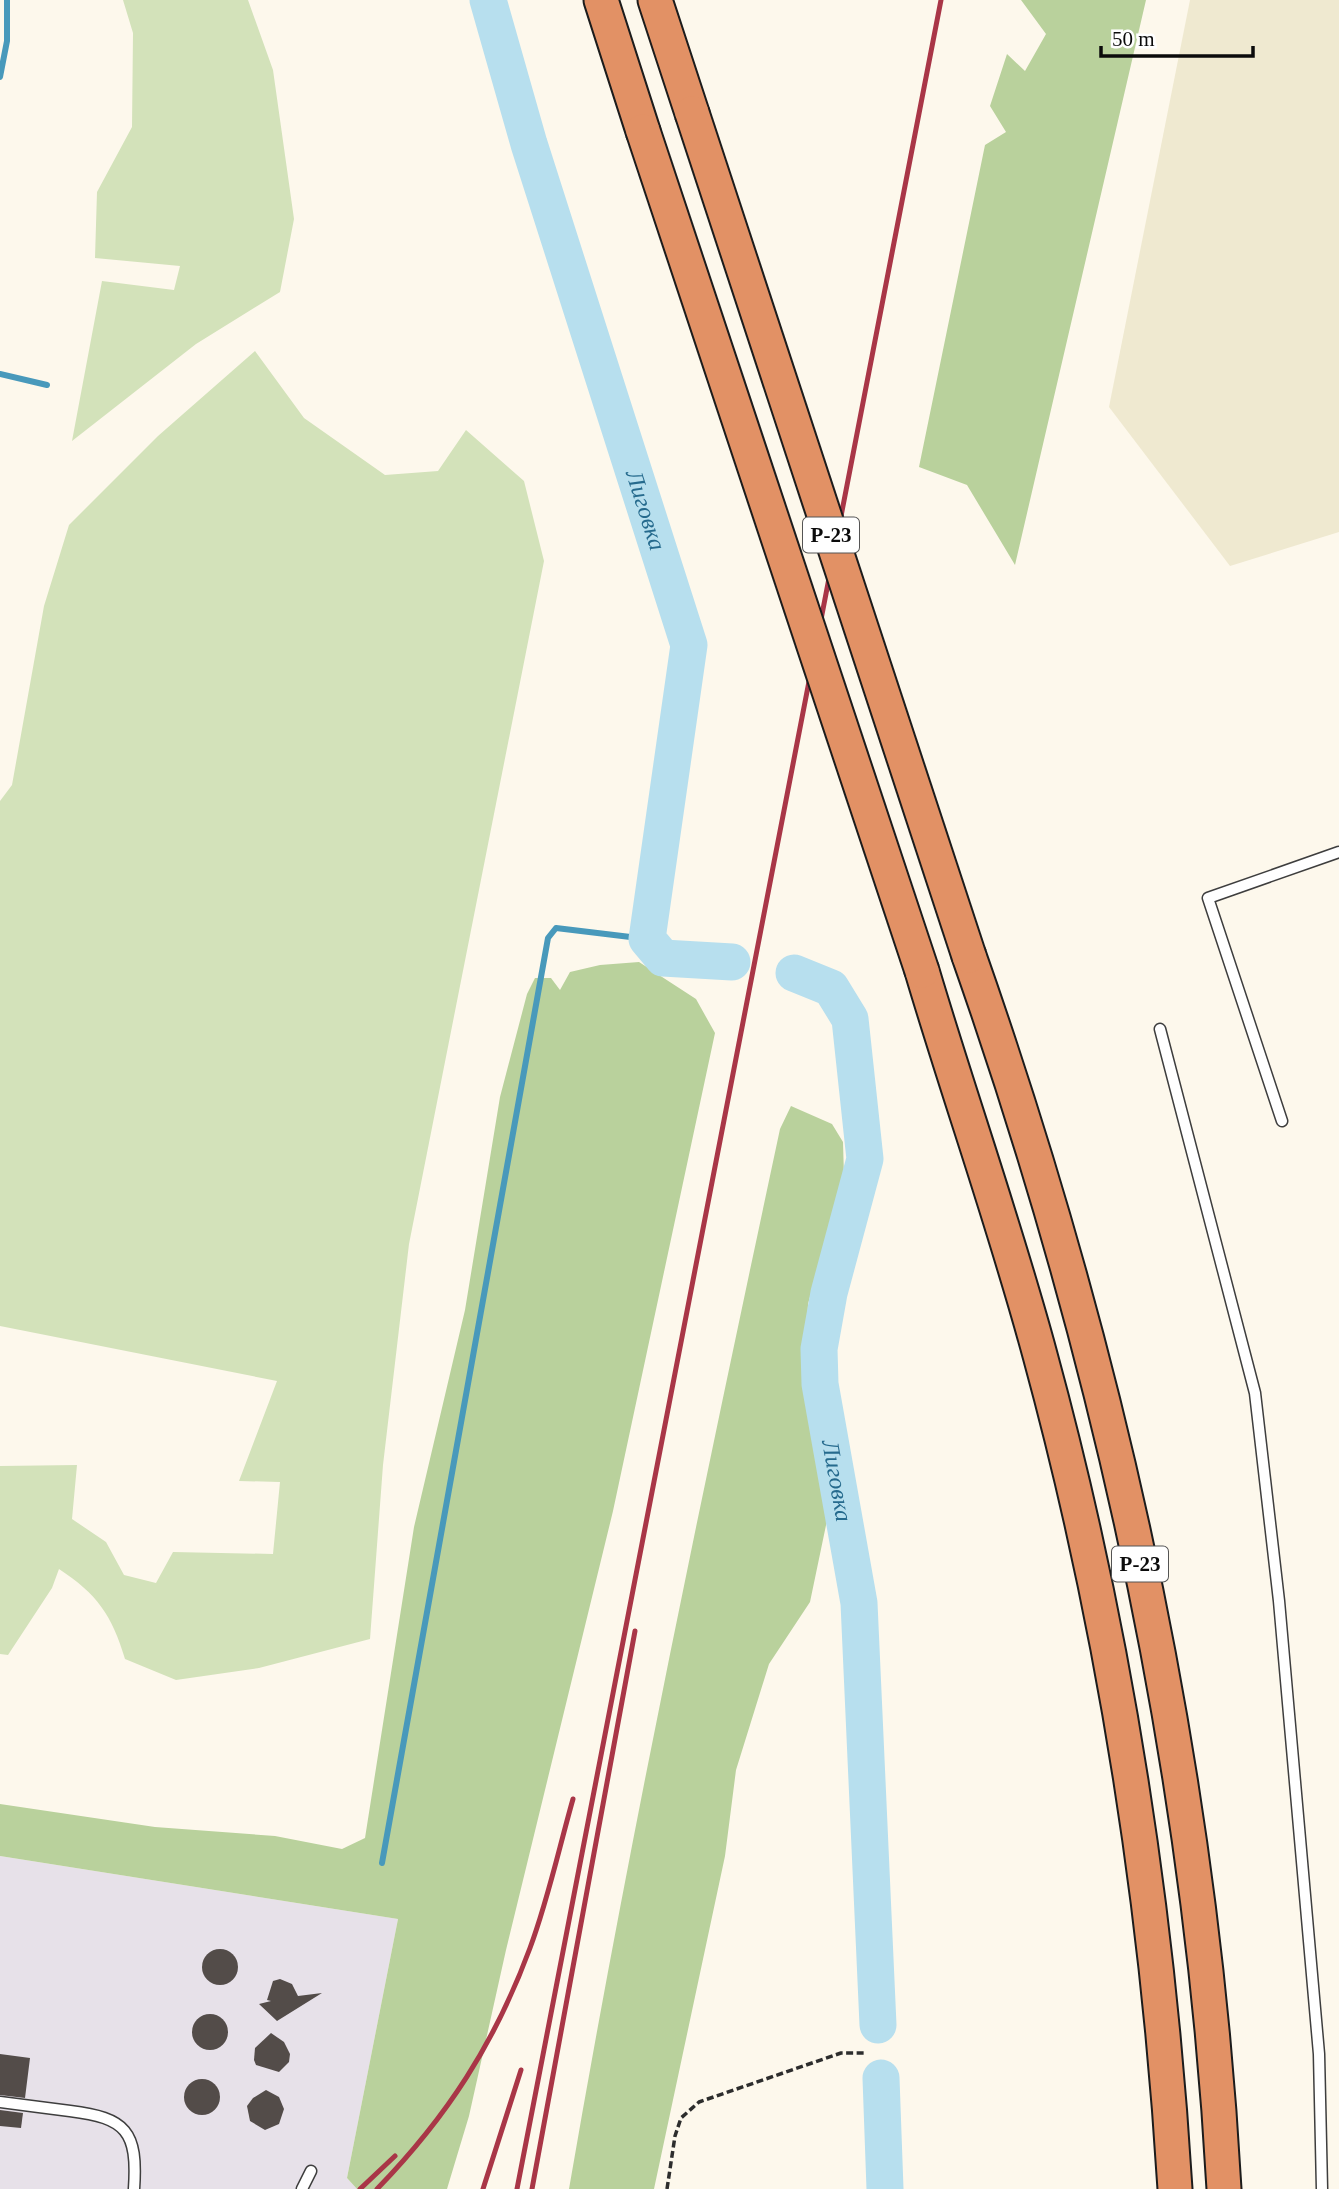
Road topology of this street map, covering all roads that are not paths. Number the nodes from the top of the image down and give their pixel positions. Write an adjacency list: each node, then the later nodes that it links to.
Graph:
1 (601, 0): 10 (highway, Р-23, bridge)
2 (655, 0): 11 (highway, Р-23, bridge)
3 (1339, 852): 5 (lane)
4 (1160, 1028): 12 (lane)
5 (1282, 1121)
6 (0, 2102): 8 (lane)
7 (311, 2171): 9 (lane)
8 (134, 2189)
9 (302, 2189)
10 (1175, 2189)
11 (1224, 2189)
12 (1322, 2189)

